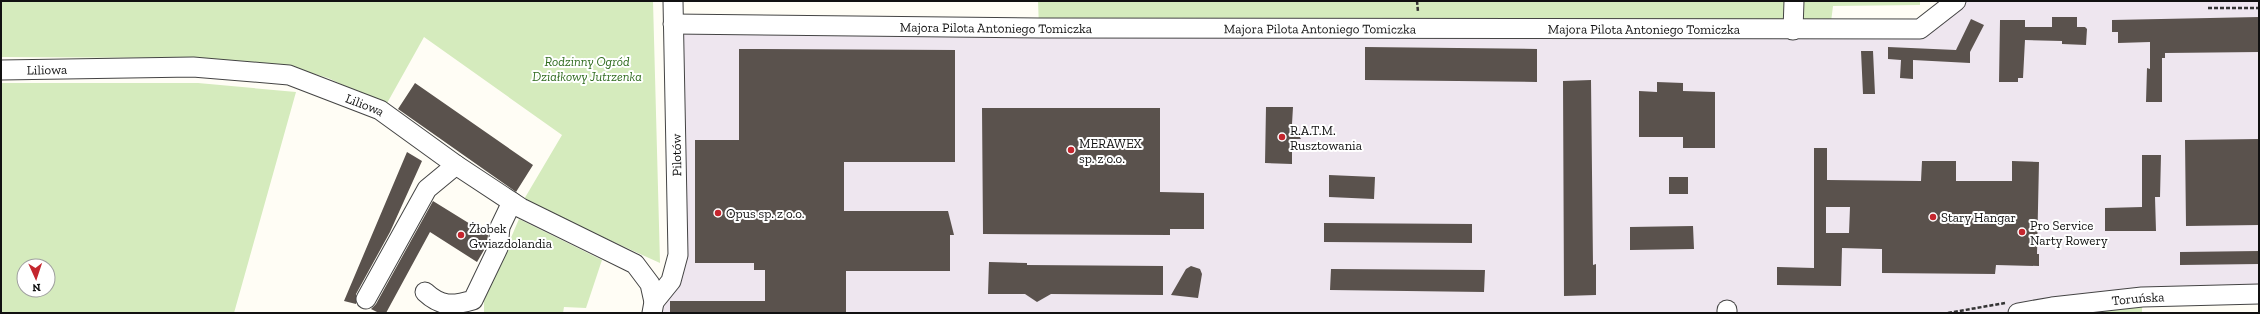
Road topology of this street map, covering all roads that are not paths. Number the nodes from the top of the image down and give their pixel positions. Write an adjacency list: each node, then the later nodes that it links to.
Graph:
1 (673, 1): 4 (street, Pilotów)
2 (1794, 1): 5 (street)
3 (1956, 1): 5 (street, Majora Pilota Antoniego Tomiczka)
4 (674, 24): 5 (street, Majora Pilota Antoniego Tomiczka); 12 (street, Pilotów)
5 (1793, 30)
6 (1, 70): 7 (street, Liliowa)
7 (456, 165): 8 (street, Liliowa); 11 (street)
8 (512, 202): 9 (street); 12 (street, Liliowa)
9 (425, 292)
10 (2259, 294): 14 (street, Toruńska)
11 (366, 299)
12 (653, 307)
13 (2012, 308): 14 (street, Toruńska)
14 (2074, 309)

